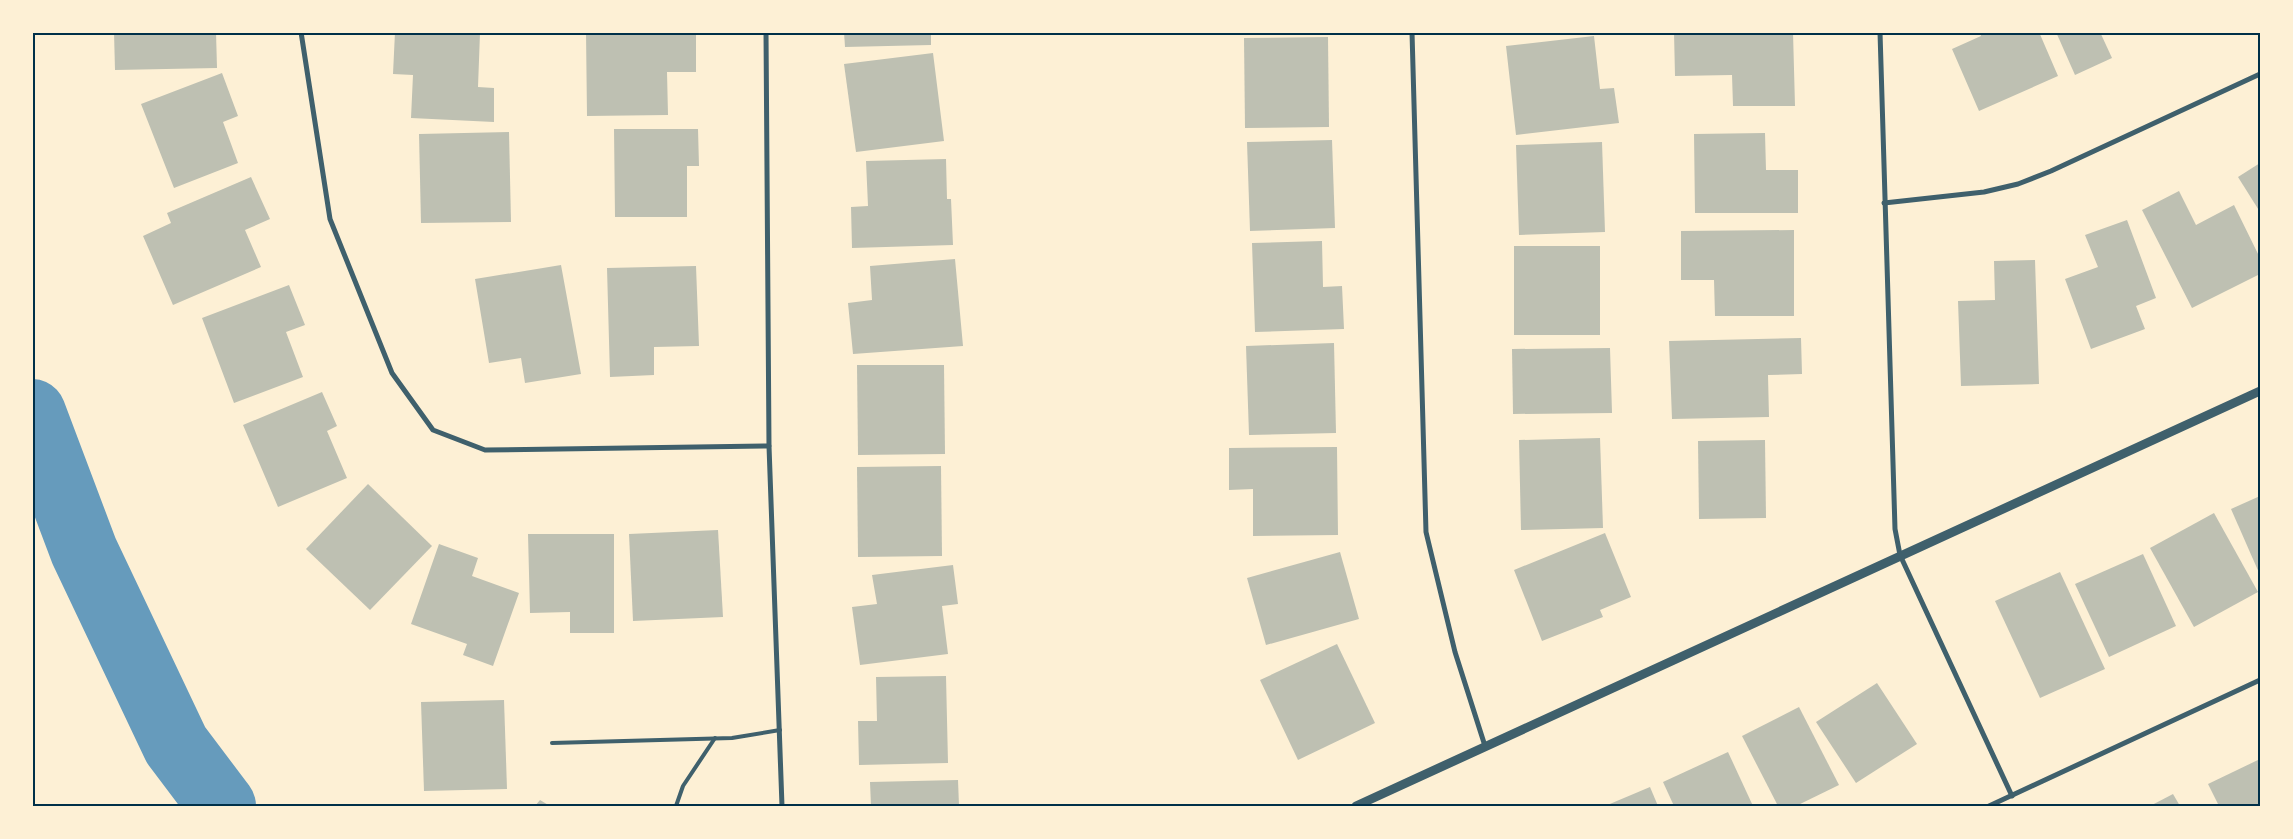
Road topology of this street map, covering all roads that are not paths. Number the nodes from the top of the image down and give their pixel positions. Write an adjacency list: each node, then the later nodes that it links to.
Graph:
1 (301, 32): 8 (street)
2 (766, 32): 8 (street)
3 (1412, 32): 14 (street)
4 (1880, 32): 6 (street)
5 (2260, 74): 6 (street)
6 (1884, 203): 9 (street)
7 (2260, 391): 9 (street)
8 (769, 446): 11 (street)
9 (1900, 555): 14 (street); 15 (street)
10 (2260, 680): 15 (street)
11 (780, 730): 12 (lane); 17 (street)
12 (715, 738): 13 (lane); 16 (lane)
13 (552, 743)
14 (1485, 746): 18 (street)
15 (2012, 796): 19 (street)
16 (676, 806)
17 (782, 806)
18 (1356, 806)
19 (1989, 806)

